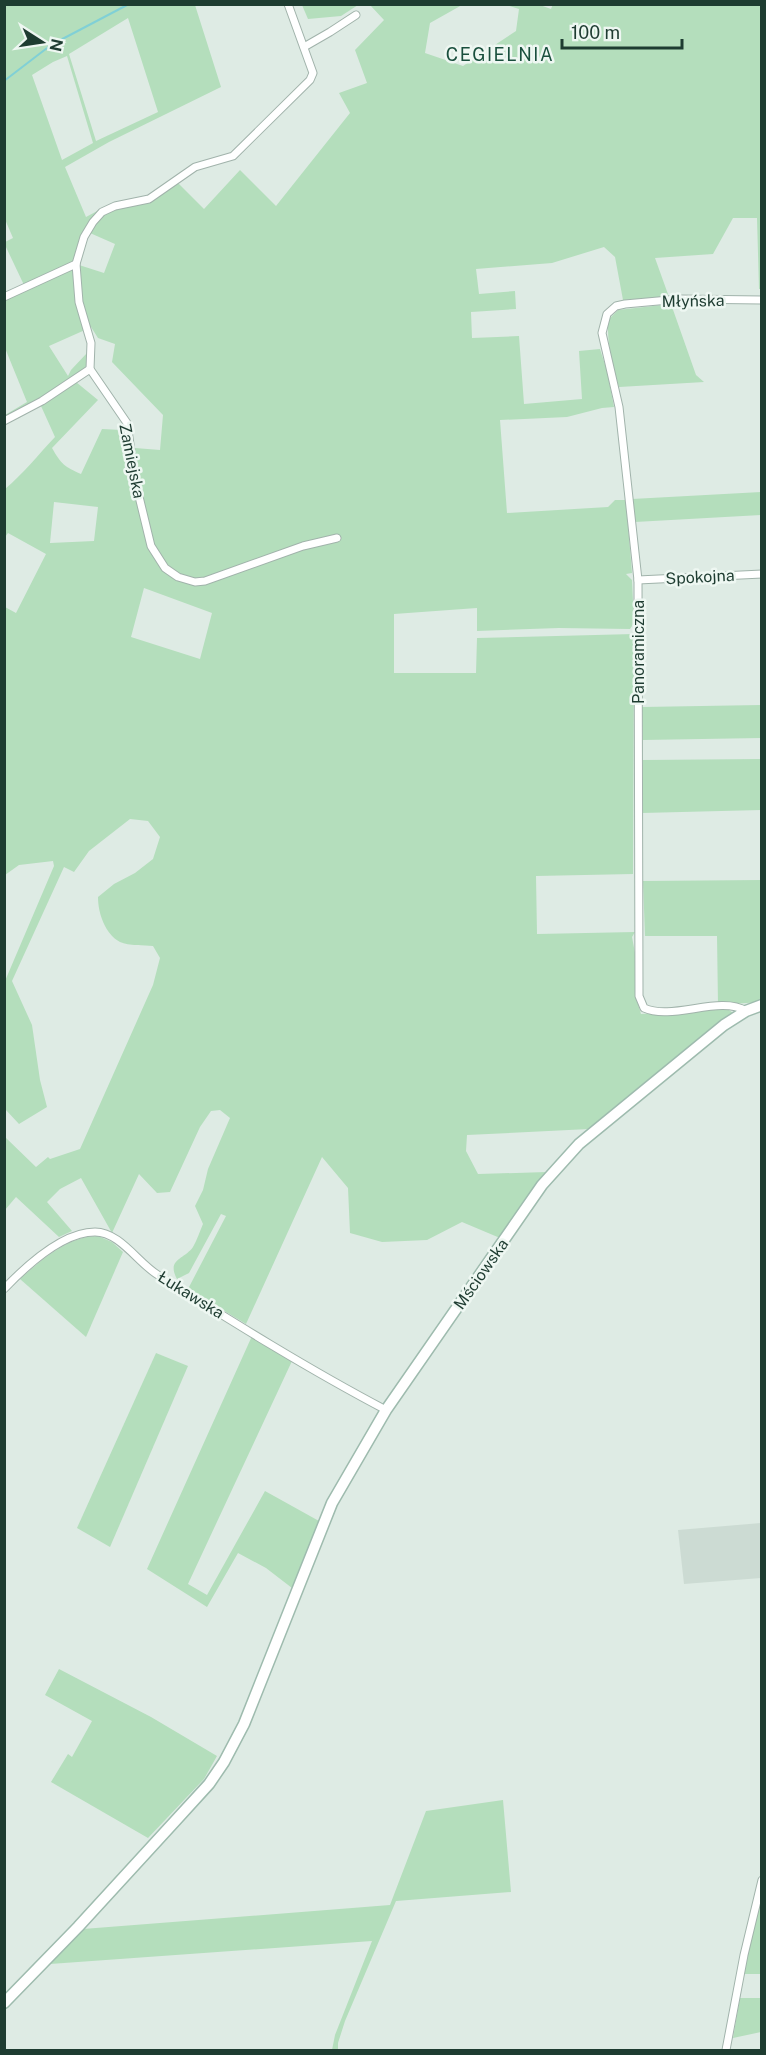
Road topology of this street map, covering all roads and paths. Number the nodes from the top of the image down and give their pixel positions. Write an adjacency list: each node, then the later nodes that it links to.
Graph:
1 (288, 4): 3 (street)
2 (356, 15): 3 (street)
3 (304, 47): 4 (street)
4 (76, 264): 5 (street); 8 (street)
5 (4, 297)
6 (762, 300): 7 (street, Młyńska)
7 (625, 304): 12 (street, Panoramiczna)
8 (90, 369): 9 (street); 10 (street, Zamiejska)
9 (4, 421)
10 (337, 538)
11 (762, 574): 12 (street, Spokojna)
12 (638, 580): 14 (street, Panoramiczna)
13 (762, 1005): 14 (street, Mściowska)
14 (746, 1011): 16 (street, Mściowska)
15 (4, 1289): 16 (street, Łukawska)
16 (386, 1410): 18 (street, Mściowska)
17 (762, 1880): 19 (street)
18 (4, 2003)
19 (726, 2050)

